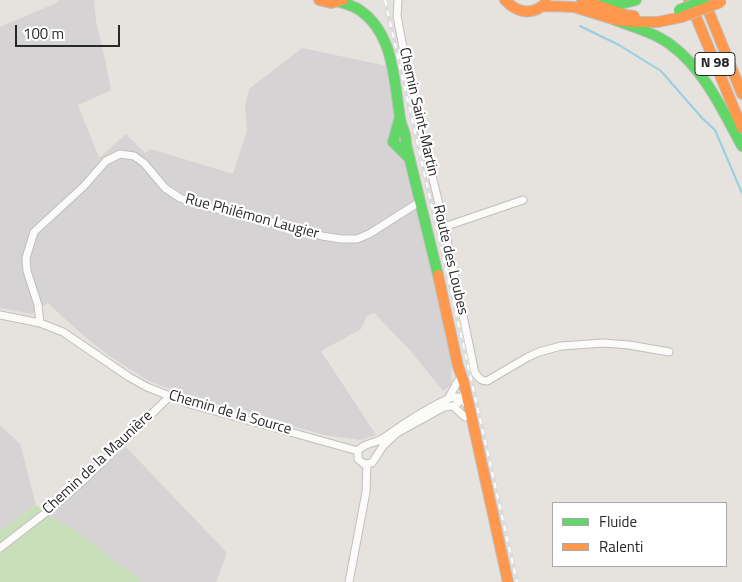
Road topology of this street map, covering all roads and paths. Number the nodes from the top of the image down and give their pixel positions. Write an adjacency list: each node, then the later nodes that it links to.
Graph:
1 (319, 0): 8 (main road, Route des Loubes)
2 (398, 0): 21 (street, Chemin Saint-Martin)
3 (505, 0): 10 (main road)
4 (582, 0): 11 (main road)
5 (636, 0): 11 (main road)
6 (689, 0): 17 (main road, N 98)
7 (706, 0): 13 (main road, bridge); 15 (main road); 16 (main road)
8 (342, 1): 12 (main road, Route des Loubes)
9 (724, 1): 13 (main road, bridge)
10 (546, 3): 14 (main road)
11 (593, 3): 13 (main road)
12 (358, 4): 20 (main road, Route des Loubes)
13 (681, 14): 14 (main road)
14 (615, 20): 18 (main road)
15 (742, 68)
16 (742, 94)
17 (742, 128)
18 (742, 146)
19 (523, 200): 21 (street)
20 (422, 202): 23 (street, Rue Philémon Laugier); 25 (main road, Route des Loubes)
21 (444, 227): 24 (street, Chemin Saint-Martin)
22 (0, 315): 23 (street, Chemin de la Source)
23 (40, 323): 27 (street, Chemin de la Source)
24 (669, 352)
25 (458, 366): 26 (main road, Route des Loubes); 29 (main road, Route des Loubes)
26 (458, 381): 28 (street); 29 (main road, Route des Loubes)
27 (170, 396): 32 (street, Chemin de la Source); 35 (street, Chemin de la Maunière)
28 (448, 399): 29 (street); 31 (street)
29 (466, 403): 30 (street); 30 (street); 37 (main road, Route des Loubes)
30 (453, 406): 33 (street)
31 (367, 444): 32 (street); 33 (street)
32 (358, 451): 34 (street)
33 (377, 457): 34 (street)
34 (367, 464): 36 (street)
35 (0, 548)
36 (349, 582)
37 (508, 582)

